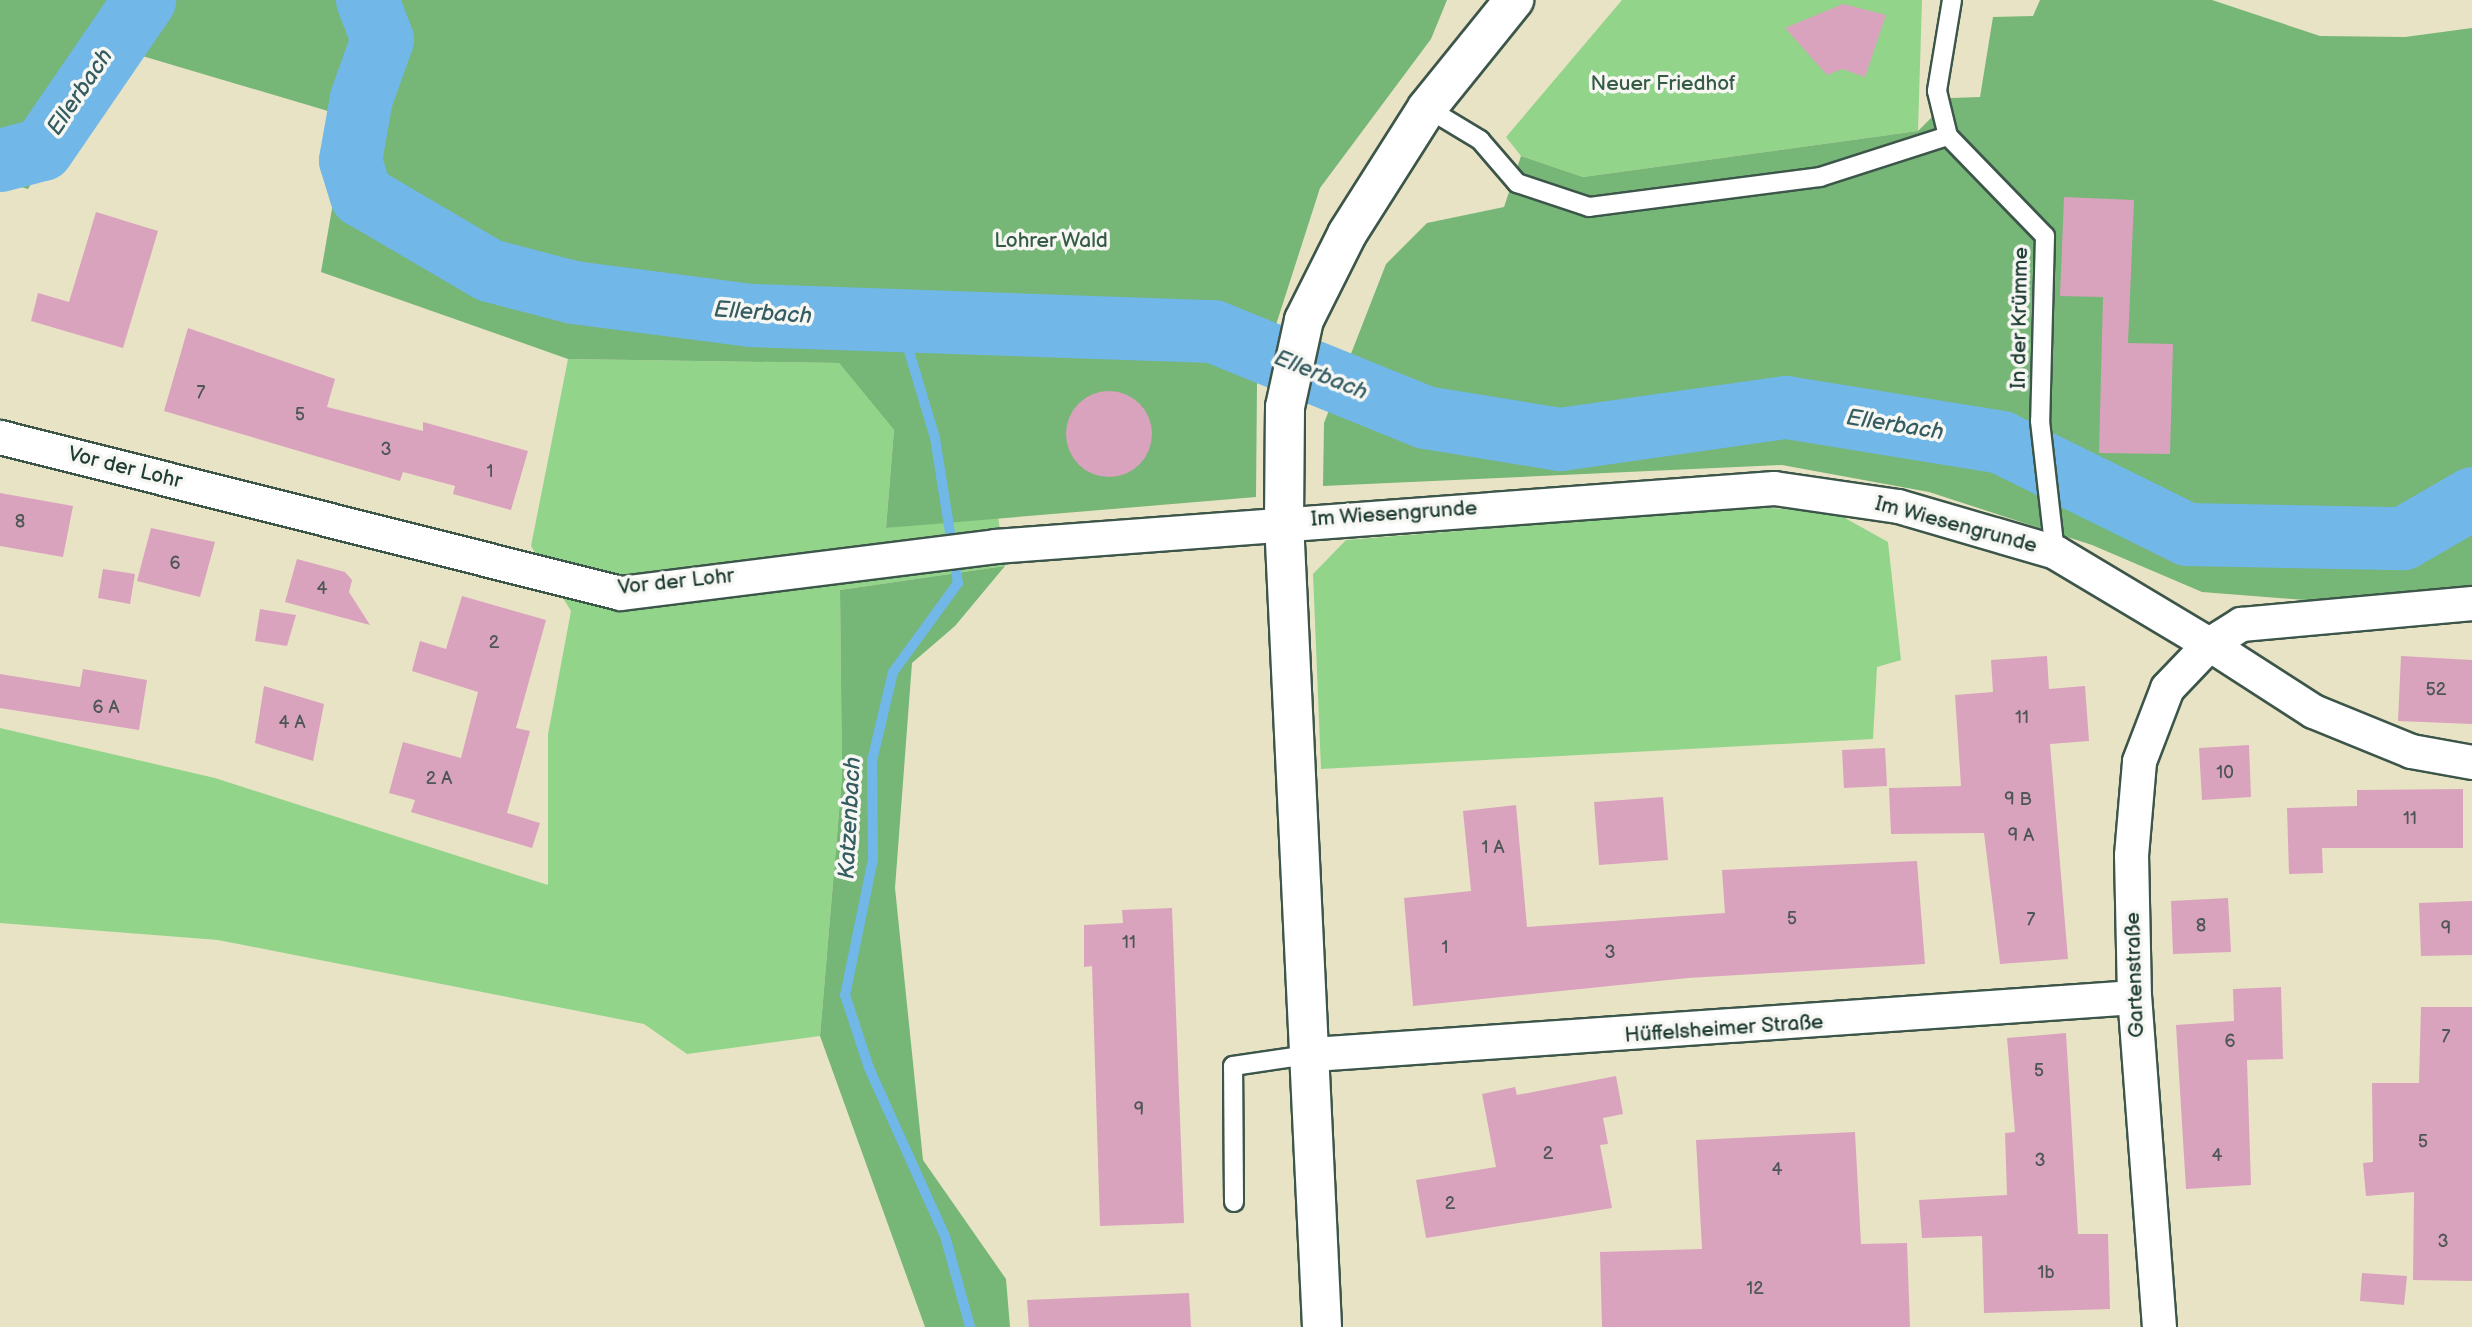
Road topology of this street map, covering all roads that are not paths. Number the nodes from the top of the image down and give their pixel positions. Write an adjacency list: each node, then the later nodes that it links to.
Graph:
1 (1514, 0): 3 (main road)
2 (1952, 0): 4 (lane)
3 (1427, 108): 4 (lane); 6 (main road)
4 (1948, 136): 7 (lane, In der Krümme)
5 (0, 437): 6 (street, Vor der Lohr)
6 (1284, 522): 7 (street, Im Wiesengrunde); 12 (main road)
7 (2055, 552): 9 (street, Im Wiesengrunde)
8 (2472, 603): 9 (street)
9 (2209, 644): 10 (street, Im Wiesengrunde); 11 (street, Gartenstraße)
10 (2472, 762)
11 (2134, 996): 12 (street, Hüffelsheimer Straße); 15 (street, Gartenstraße)
12 (1313, 1054): 13 (lane); 14 (main road)
13 (1234, 1202)
14 (1322, 1327)
15 (2159, 1327)

